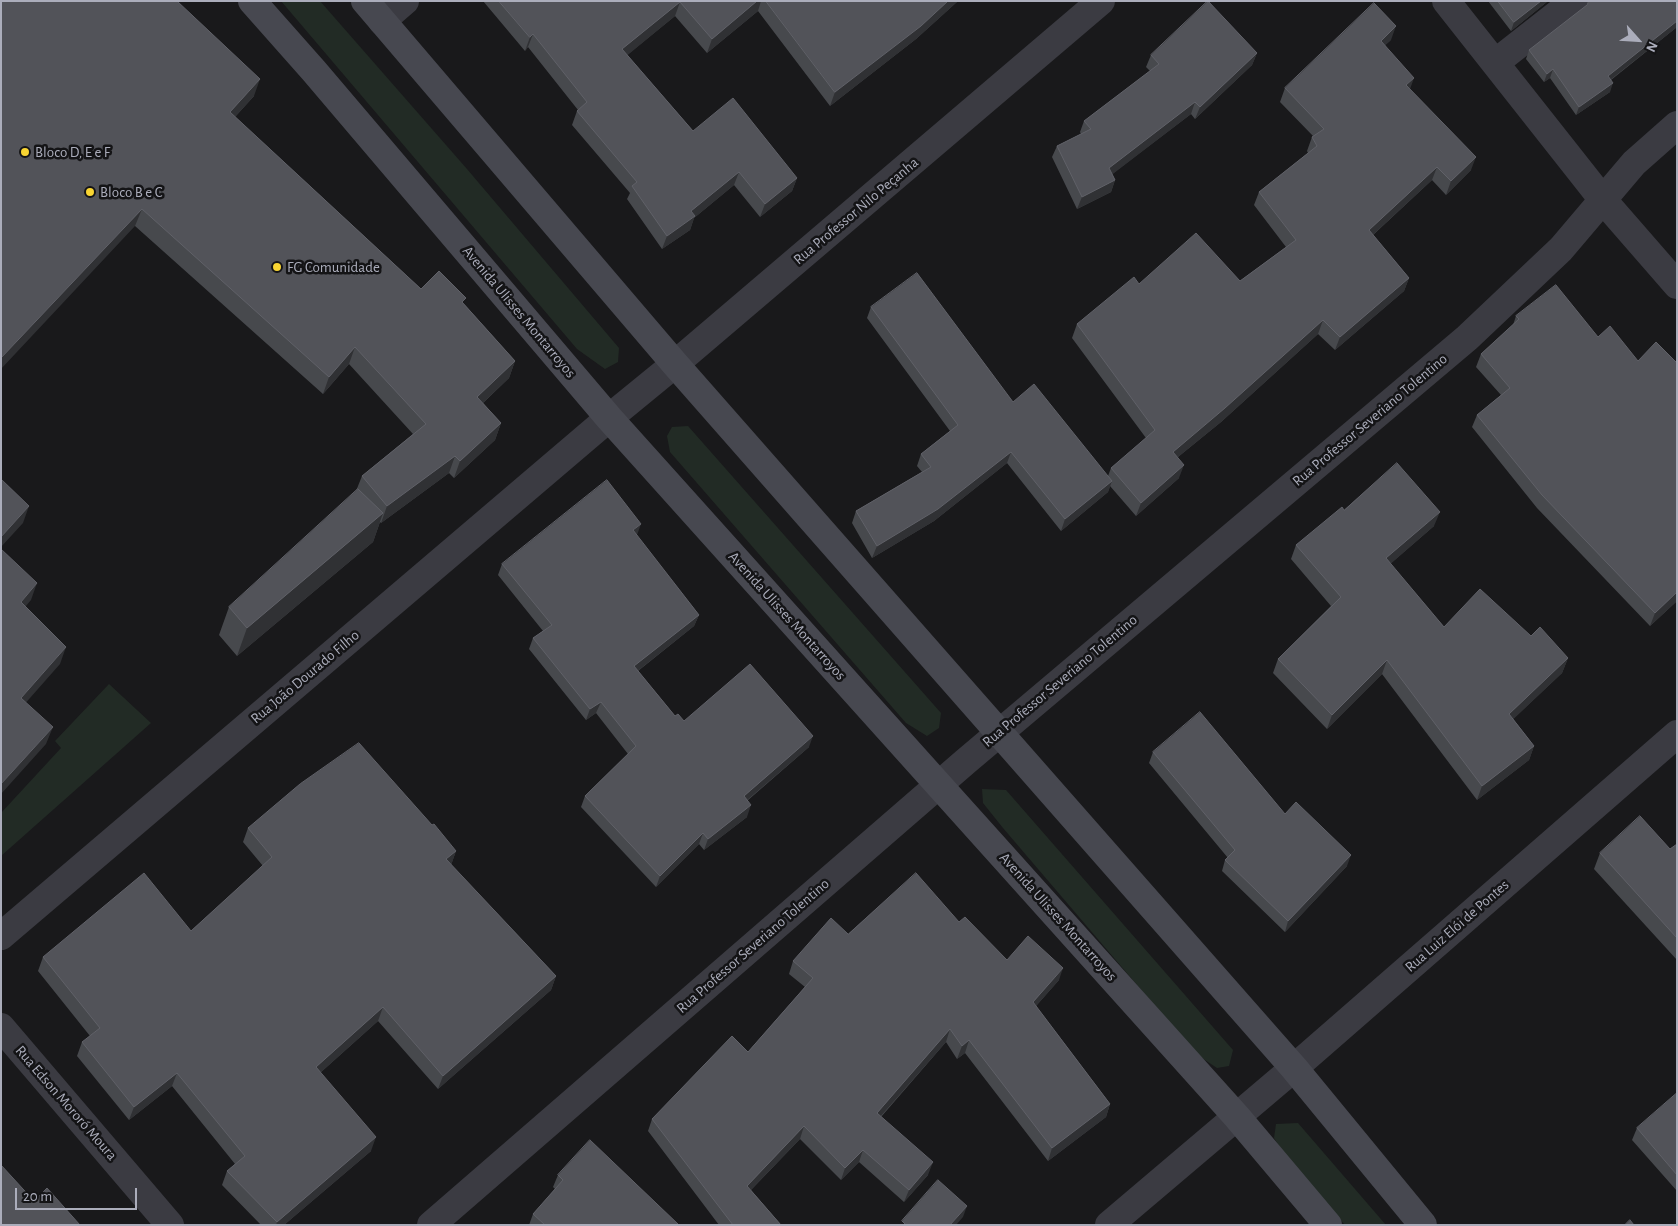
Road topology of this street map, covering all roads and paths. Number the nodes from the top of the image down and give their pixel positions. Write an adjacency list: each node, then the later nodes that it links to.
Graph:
1 (252, 1): 12 (main road, Avenida Ulisses Montarroyos)
2 (406, 1): 6 (street)
3 (1101, 1): 11 (street, Rua Professor Nilo Peçanha)
4 (1446, 1): 7 (street)
5 (1574, 1): 7 (street)
6 (374, 11): 11 (main road)
7 (1494, 63): 9 (street)
8 (1677, 125): 9 (street, Rua Professor Severiano Tolentino)
9 (1603, 200): 10 (street); 13 (street, Rua Professor Severiano Tolentino)
10 (1677, 285)
11 (676, 364): 12 (street, Rua Professor Nilo Peçanha); 13 (main road)
12 (609, 418): 15 (main road, Avenida Ulisses Montarroyos); 16 (street, Rua João Dourado Filho)
13 (999, 733): 15 (street, Rua Professor Severiano Tolentino); 18 (main road)
14 (1677, 734): 18 (street, Rua Luiz Elói de Pontes)
15 (939, 785): 19 (main road, Avenida Ulisses Montarroyos); 21 (street, Rua Professor Severiano Tolentino)
16 (1, 936)
17 (1, 1027): 20 (street, Rua Edson Mororó Moura)
18 (1294, 1068): 19 (street, Rua Luiz Elói de Pontes); 24 (main road)
19 (1237, 1117): 22 (street, Rua Luiz Elói de Pontes); 23 (main road, Avenida Ulisses Montarroyos)
20 (170, 1225)
21 (431, 1225)
22 (1109, 1225)
23 (1328, 1225)
24 (1423, 1225)

